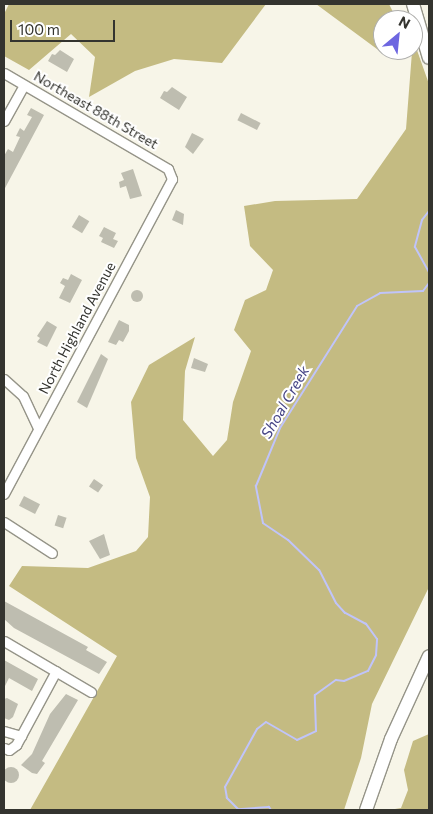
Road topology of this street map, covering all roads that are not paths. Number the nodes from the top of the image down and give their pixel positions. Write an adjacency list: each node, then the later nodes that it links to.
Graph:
1 (413, 4): 2 (main road)
2 (429, 58)
3 (4, 73): 4 (street, Northeast 88th Street)
4 (24, 84): 5 (street); 6 (street, Northeast 88th Street)
5 (4, 121)
6 (171, 174): 8 (street, North Highland Avenue)
7 (4, 379): 8 (street)
8 (38, 428): 9 (street, North Highland Avenue)
9 (4, 494)
10 (4, 522): 11 (street)
11 (52, 552)
12 (4, 641): 14 (street)
13 (429, 656): 19 (main road)
14 (56, 671): 15 (street); 17 (street)
15 (91, 692)
16 (4, 731): 17 (street)
17 (21, 736): 18 (street)
18 (4, 748)
19 (366, 810)

